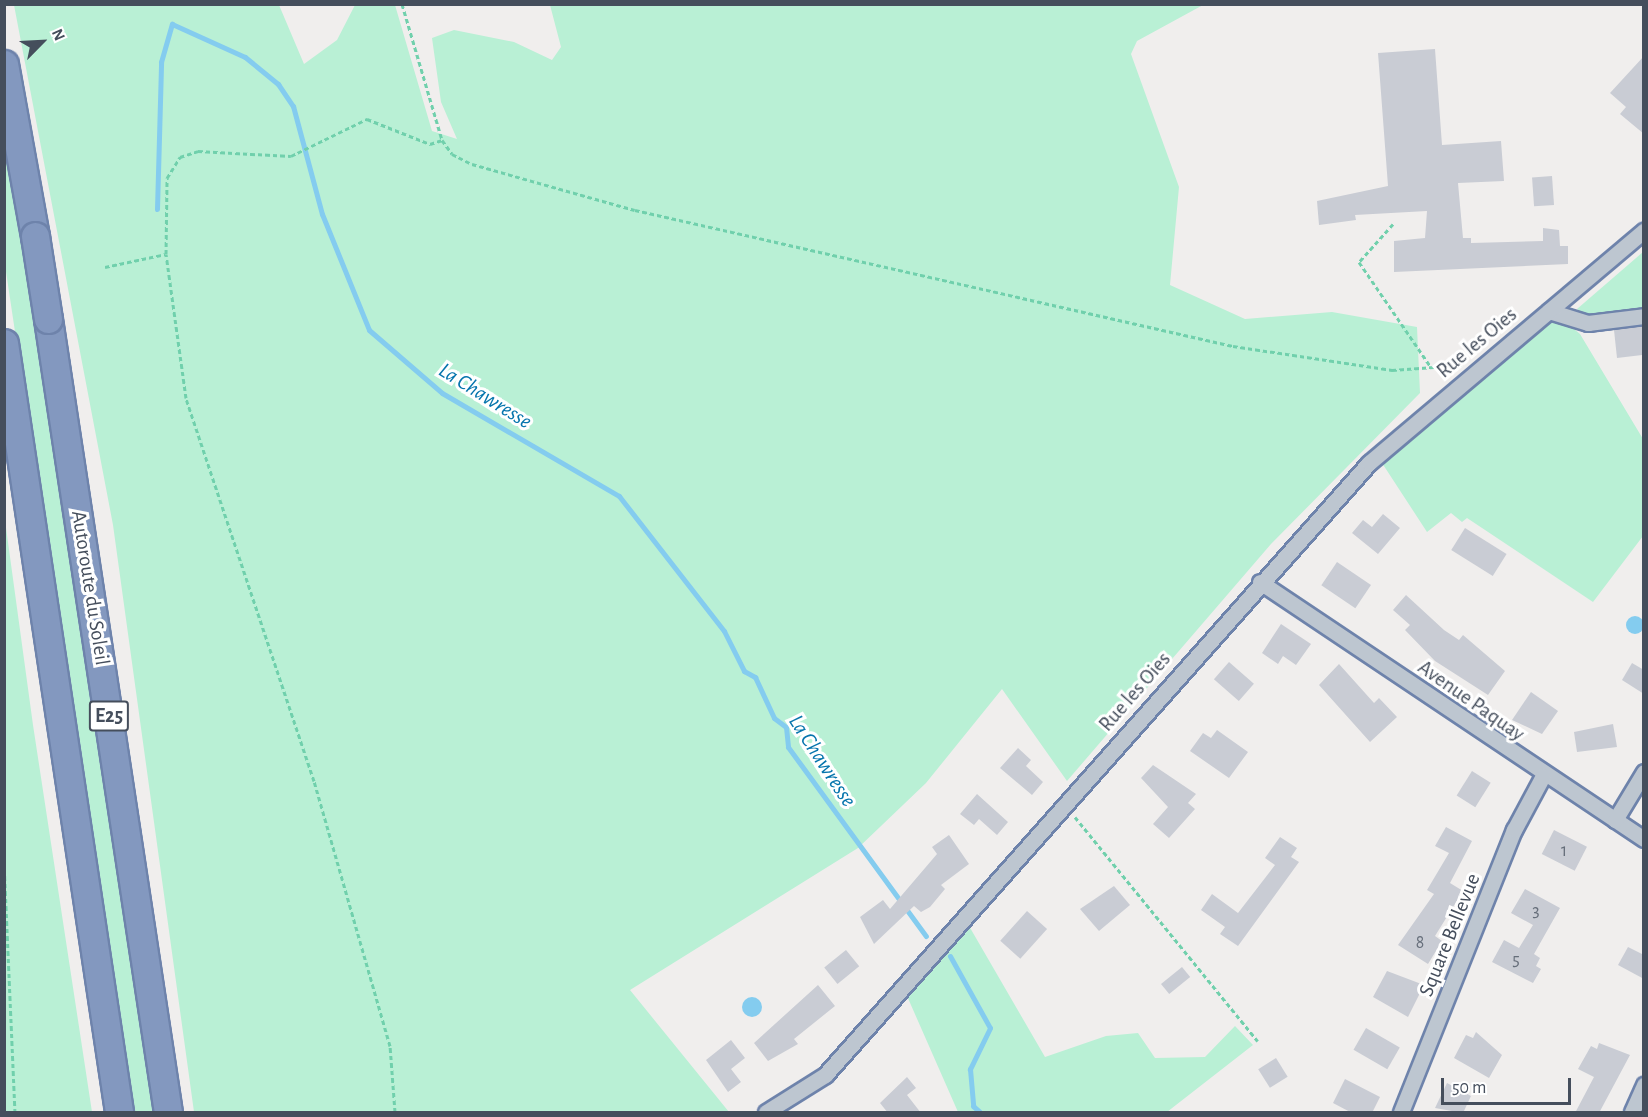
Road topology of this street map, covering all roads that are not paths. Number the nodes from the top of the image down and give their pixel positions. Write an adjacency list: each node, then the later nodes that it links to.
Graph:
1 (4, 64): 13 (highway, Autoroute du Soleil / E25, bridge)
2 (1644, 231): 3 (street, Rue les Oies)
3 (1549, 311): 4 (street, Rue les Oies); 6 (street, Rue les Oies)
4 (1644, 316)
5 (4, 343): 12 (highway, E25)
6 (1260, 582): 8 (street, Avenue Paquay); 14 (street, Rue les Oies)
7 (1644, 772): 9 (street)
8 (1543, 776): 9 (street, Avenue Paquay); 15 (street, Square Bellevue)
9 (1615, 820): 10 (street)
10 (1644, 839)
11 (1644, 1086): 16 (street)
12 (119, 1113)
13 (168, 1113)
14 (766, 1113)
15 (1401, 1113)
16 (1632, 1113)

